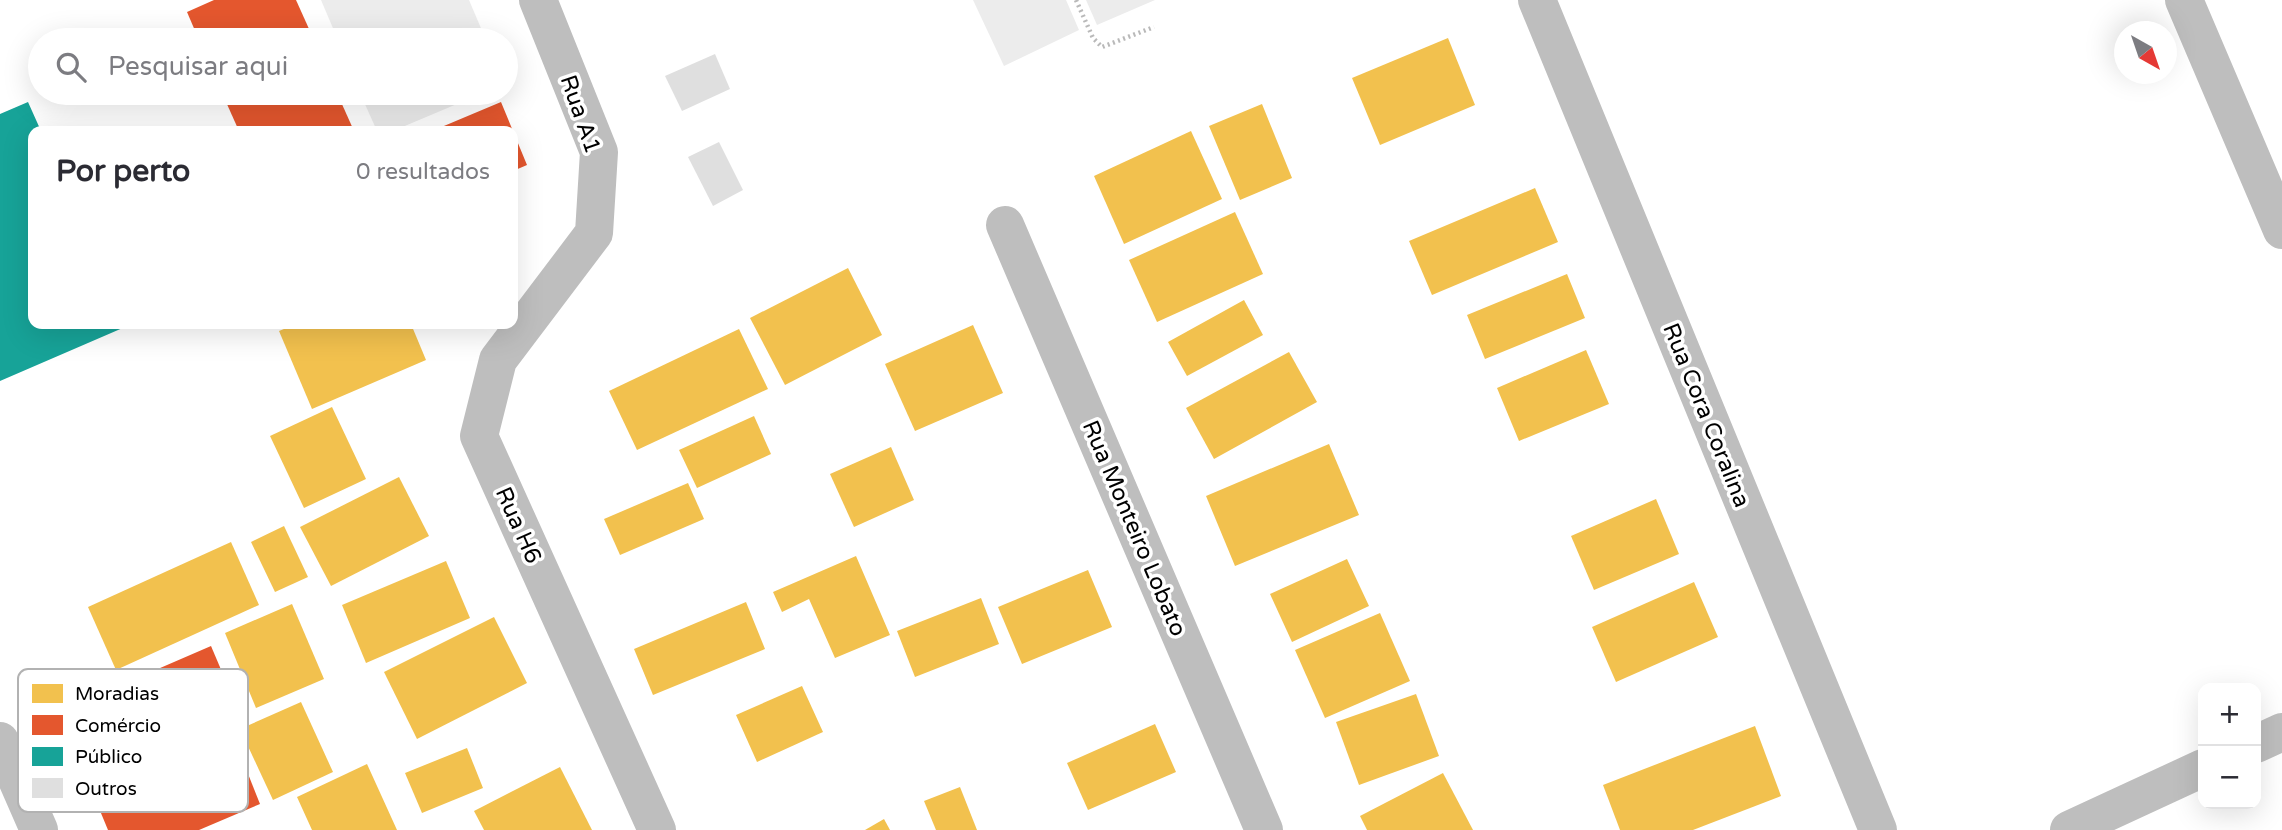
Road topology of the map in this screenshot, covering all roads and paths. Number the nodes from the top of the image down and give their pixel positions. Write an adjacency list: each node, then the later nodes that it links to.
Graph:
1 (538, 0): 8 (street, Rua A1)
2 (1076, 0): 5 (path)
3 (1537, 0): 18 (street, Rua Cora Coralina)
4 (2184, 0): 7 (street)
5 (1154, 27)
6 (1005, 225): 17 (street, Rua Monteiro Lobato)
7 (2282, 230)
8 (594, 233): 16 (street, Rua H6)
9 (2282, 732): 11 (street)
10 (0, 741): 13 (street)
11 (2261, 742)
12 (2198, 770): 19 (street)
13 (18, 782)
14 (31, 812): 15 (street)
15 (39, 830)
16 (657, 830)
17 (1264, 830)
18 (1878, 830)
19 (2068, 830)

